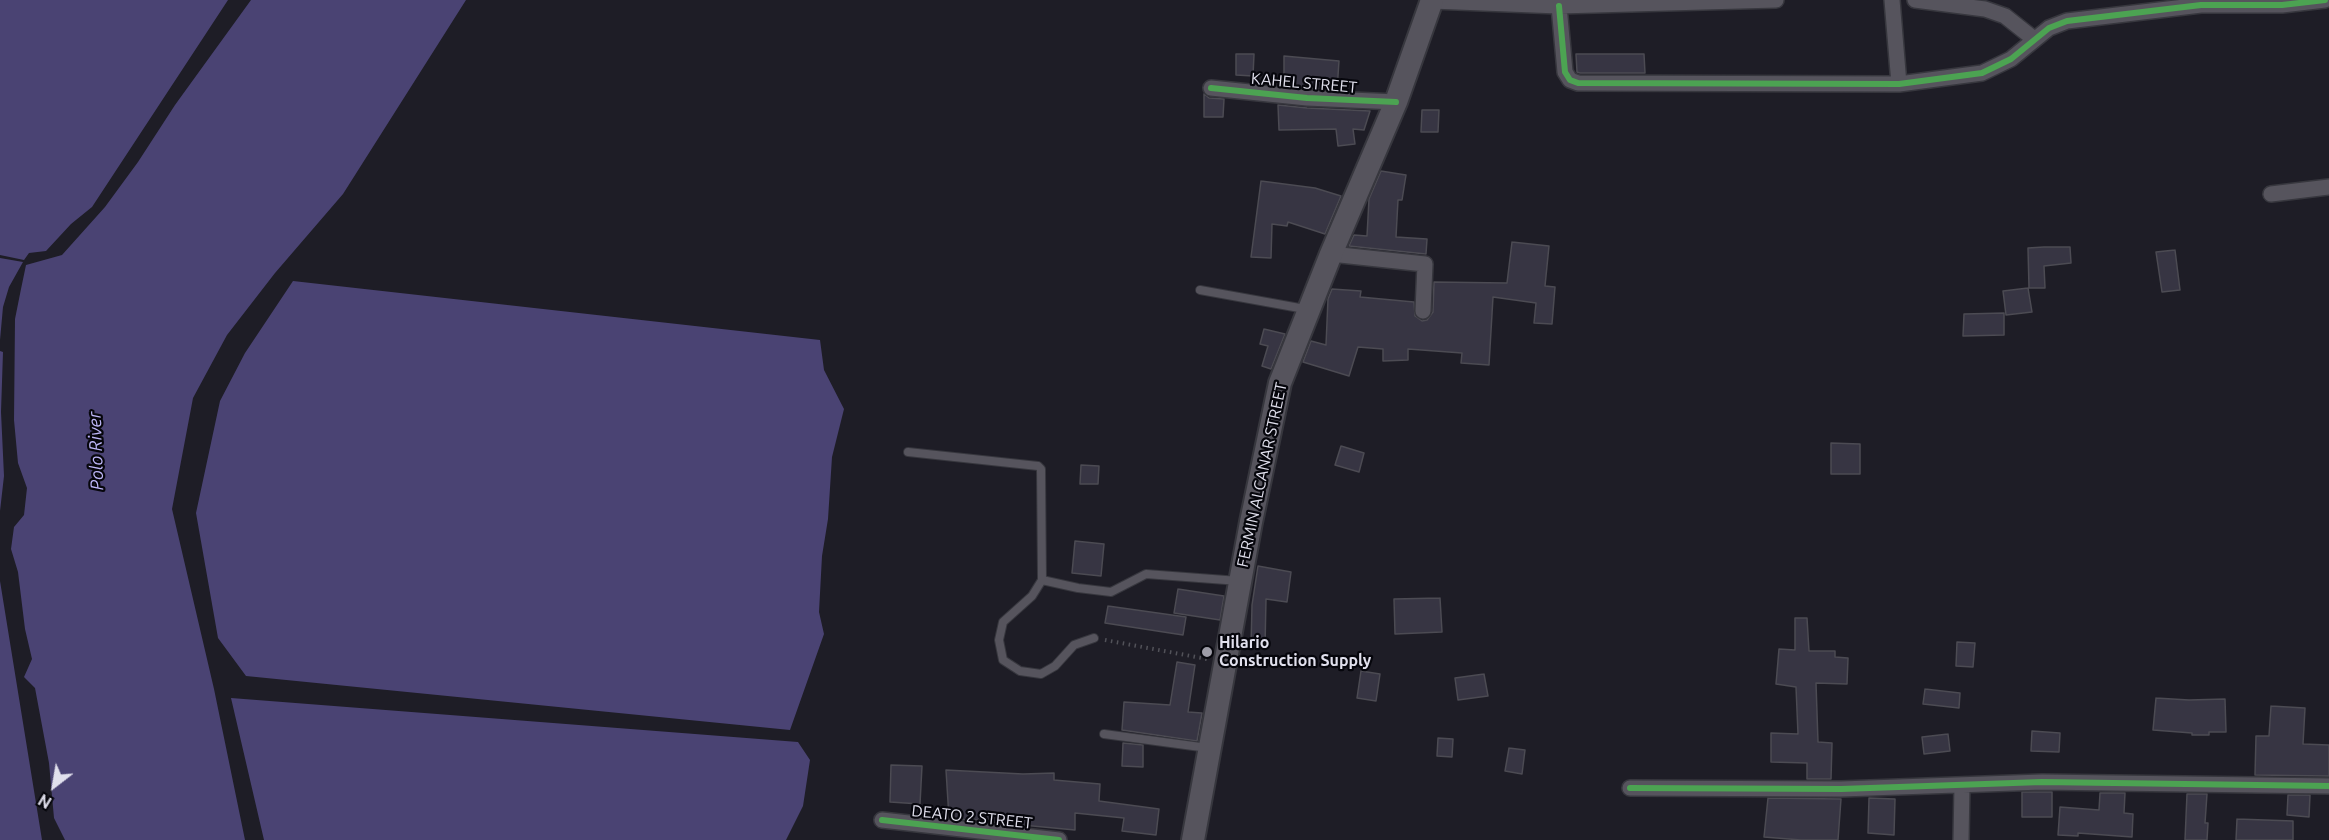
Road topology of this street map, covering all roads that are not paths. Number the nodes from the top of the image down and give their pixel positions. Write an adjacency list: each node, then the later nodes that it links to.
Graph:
1 (1776, 0): 6 (street)
2 (1892, 0): 8 (street)
3 (1915, 0): 7 (street)
4 (2325, 0): 7 (street)
5 (1432, 1): 6 (street); 10 (main road, FERMIN ALCANAR STREET)
6 (1559, 6): 8 (street)
7 (2034, 39): 8 (street)
8 (1899, 84)
9 (1211, 88): 10 (street, KAHEL STREET)
10 (1396, 102): 13 (main road, FERMIN ALCANAR STREET)
11 (2329, 187): 12 (street)
12 (2271, 194)
13 (1331, 254): 15 (main road, FERMIN ALCANAR STREET); 16 (street)
14 (1200, 290): 15 (lane)
15 (1309, 310): 19 (main road, FERMIN ALCANAR STREET)
16 (1423, 311)
17 (908, 452): 18 (lane)
18 (1042, 580): 19 (lane); 20 (lane)
19 (1240, 581): 22 (main road, FERMIN ALCANAR STREET)
20 (1094, 638)
21 (1104, 734): 22 (lane)
22 (1210, 748): 28 (main road, FERMIN ALCANAR STREET)
23 (1962, 785): 24 (street); 25 (street); 29 (street)
24 (2329, 786)
25 (1630, 788)
26 (882, 820): 27 (street, DEATO 2 STREET)
27 (1059, 840)
28 (1193, 840)
29 (1961, 840)

